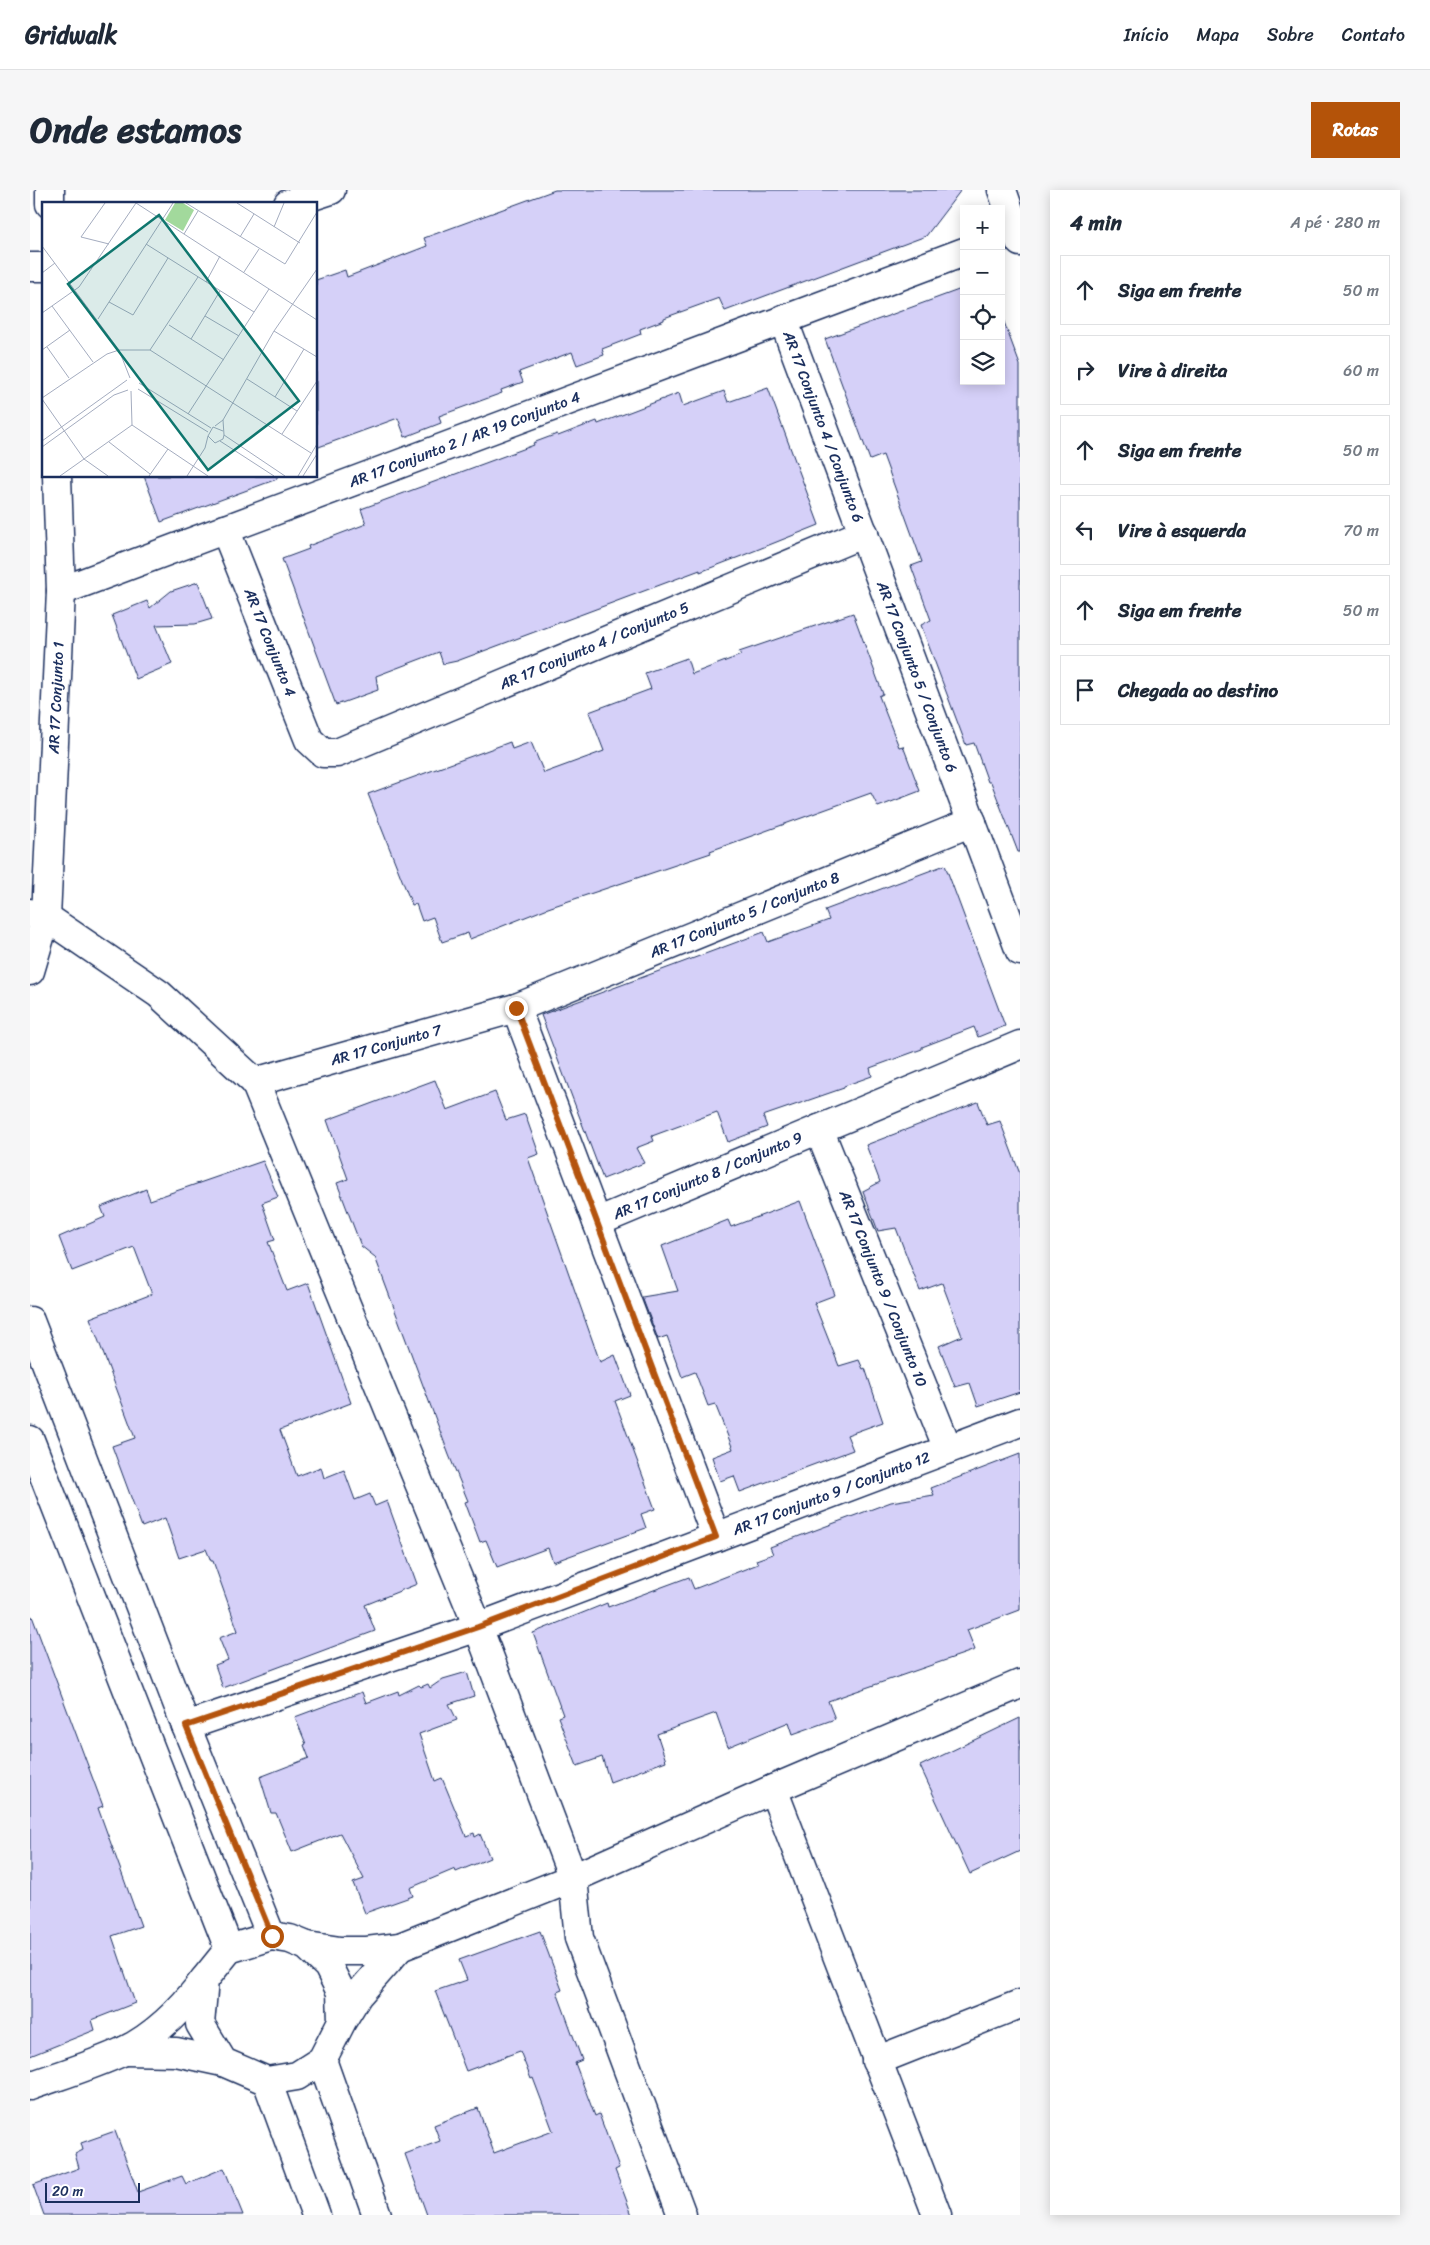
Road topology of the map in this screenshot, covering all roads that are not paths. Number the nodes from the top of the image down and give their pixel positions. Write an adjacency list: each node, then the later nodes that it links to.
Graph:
1 (331, 190): 3 (street)
2 (1002, 190): 4 (street)
3 (294, 202)
4 (1014, 236)
5 (960, 253): 6 (street, AR 17 Conjunto 2 / AR 19 Conjunto 4)
6 (784, 319): 8 (street, AR 17 Conjunto 2 / AR 19 Conjunto 4); 9 (street, AR 17 Conjunto 4 / Conjunto 6)
7 (57, 478): 10 (street, AR 17 Conjunto 1)
8 (225, 529): 10 (street, AR 17 Conjunto 2 / AR 19 Conjunto 4); 11 (street, AR 17 Conjunto 4)
9 (864, 534): 11 (street, AR 17 Conjunto 4 / Conjunto 5); 12 (street, AR 17 Conjunto 5 / Conjunto 6)
10 (61, 591): 14 (street, AR 17 Conjunto 1)
11 (322, 753)
12 (972, 822): 13 (street, AR 17 Conjunto 5 / Conjunto 6); 17 (street, AR 17 Conjunto 5 / Conjunto 8)
13 (1011, 898): 15 (street, AR 17 Conjunto 5 / Conjunto 6)
14 (38, 915): 16 (street, AR 17 Conjunto 1); 19 (street)
15 (1020, 951)
16 (30, 971)
17 (516, 1008): 19 (street, AR 17 Conjunto 7); 21 (street)
18 (1020, 1045): 20 (street, AR 17 Conjunto 8 / Conjunto 9)
19 (256, 1082): 27 (street)
20 (820, 1129): 21 (street, AR 17 Conjunto 8 / Conjunto 9); 25 (street, AR 17 Conjunto 9 / Conjunto 10)
21 (597, 1222): 26 (street)
22 (30, 1321): 29 (street)
23 (1020, 1422): 25 (street, AR 17 Conjunto 9 / Conjunto 12)
24 (30, 1440): 35 (street)
25 (948, 1449): 26 (street, AR 17 Conjunto 9 / Conjunto 12)
26 (716, 1537): 27 (street, AR 17 Conjunto 9 / Conjunto 12)
27 (478, 1627): 29 (street, AR 17 Conjunto 9 / Conjunto 12); 31 (street)
28 (1020, 1684): 30 (street)
29 (186, 1726): 32 (street)
30 (773, 1789): 31 (street); 41 (street)
31 (573, 1878): 34 (street); 47 (street)
32 (272, 1936): 33 (street); 35 (street)
33 (307, 1946): 34 (street); 38 (street)
34 (400, 1947): 38 (street)
35 (229, 1949): 36 (street)
36 (204, 1980): 39 (street); 42 (street)
37 (1020, 2004): 41 (street)
38 (342, 2021): 40 (street)
39 (124, 2051): 42 (street); 44 (street)
40 (322, 2060): 43 (street); 46 (street)
41 (876, 2061): 48 (street)
42 (223, 2062): 43 (street)
43 (267, 2081): 45 (street)
44 (30, 2086)
45 (316, 2215)
46 (377, 2215)
47 (682, 2215)
48 (937, 2215)

